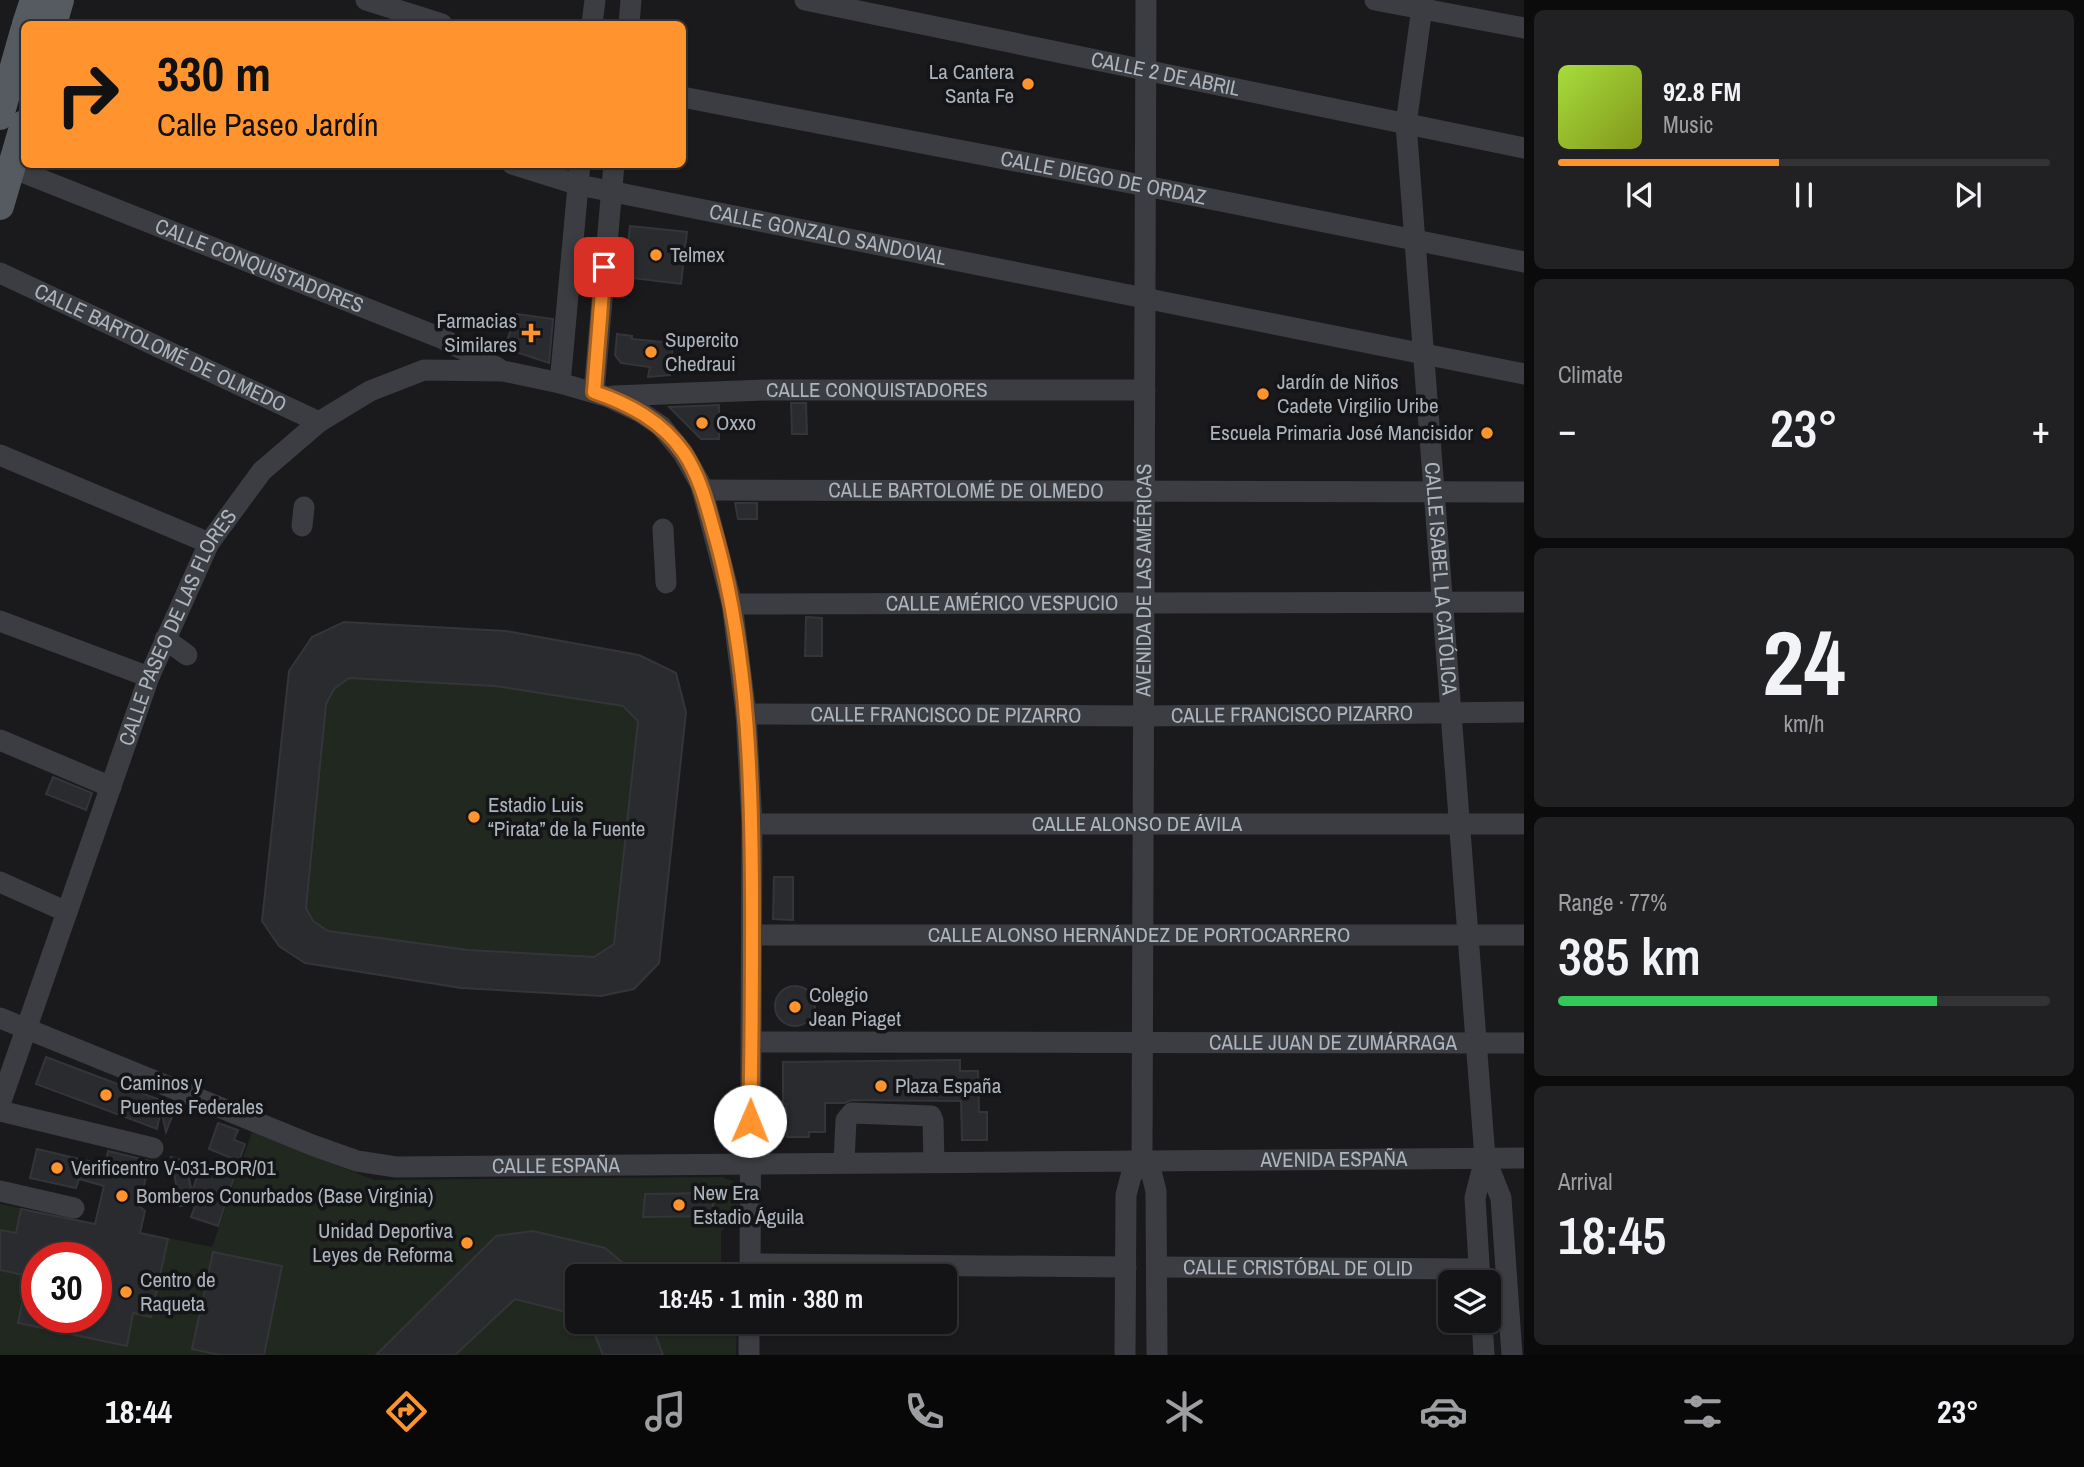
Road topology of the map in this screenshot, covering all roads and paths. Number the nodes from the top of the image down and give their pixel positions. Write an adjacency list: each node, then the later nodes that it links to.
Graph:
1 (60, 0): 9 (main road)
2 (366, 0): 10 (street)
3 (595, 0): 11 (street)
4 (631, 0): 12 (street)
5 (805, 0): 15 (street, CALLE 2 DE ABRIL)
6 (1146, 0): 15 (street, AVENIDA DE LAS AMÉRICAS)
7 (1375, 0): 8 (street)
8 (1422, 4): 13 (street); 18 (street, CALLE ISABEL LA CATÓLICA)
9 (36, 20)
10 (432, 21)
11 (592, 21)
12 (629, 21)
13 (1524, 28)
14 (21, 60): 17 (main road)
15 (1146, 71): 18 (street, CALLE 2 DE ABRIL); 25 (street, AVENIDA DE LAS AMÉRICAS)
16 (686, 98): 25 (street, CALLE DIEGO DE ORDAZ)
17 (0, 116)
18 (1406, 124): 20 (street, CALLE 2 DE ABRIL); 28 (street, CALLE ISABEL LA CATÓLICA)
19 (21, 135): 21 (main road)
20 (1524, 148)
21 (12, 168): 27 (main road); 33 (street, CALLE CONQUISTADORES)
22 (537, 168): 24 (street, CALLE GONZALO SANDOVAL)
23 (614, 168): 26 (street)
24 (580, 175): 26 (street, CALLE GONZALO SANDOVAL); 35 (street)
25 (1146, 186): 28 (street, CALLE DIEGO DE ORDAZ); 31 (street, AVENIDA DE LAS AMÉRICAS)
26 (611, 191): 31 (street, CALLE GONZALO SANDOVAL); 37 (street)
27 (0, 206)
28 (1415, 240): 29 (street, CALLE DIEGO DE ORDAZ); 32 (street, CALLE ISABEL LA CATÓLICA)
29 (1524, 262)
30 (0, 274): 38 (street, CALLE BARTOLOMÉ DE OLMEDO)
31 (1146, 300): 32 (street, CALLE GONZALO SANDOVAL); 36 (street, AVENIDA DE LAS AMÉRICAS)
32 (1424, 354): 34 (street, CALLE GONZALO SANDOVAL); 42 (street, CALLE ISABEL LA CATÓLICA)
33 (503, 371): 35 (street, CALLE PASEO DE LAS FLORES); 38 (street, CALLE PASEO DE LAS FLORES)
34 (1524, 374)
35 (560, 383): 37 (street, CALLE PASEO DE LAS FLORES)
36 (1145, 390): 37 (street, CALLE CONQUISTADORES); 41 (street, AVENIDA DE LAS AMÉRICAS)
37 (601, 394): 40 (street)
38 (319, 422): 45 (street, CALLE PASEO DE LAS FLORES)
39 (0, 455): 45 (street)
40 (702, 490): 41 (street, CALLE BARTOLOMÉ DE OLMEDO); 50 (street)
41 (1145, 490): 42 (street, CALLE BARTOLOMÉ DE OLMEDO); 47 (street, AVENIDA DE LAS AMÉRICAS)
42 (1435, 492): 43 (street, CALLE BARTOLOMÉ DE OLMEDO); 49 (street, CALLE ISABEL LA CATÓLICA)
43 (1524, 492)
44 (663, 529): 46 (street)
45 (209, 543): 52 (street, CALLE PASEO DE LAS FLORES)
46 (666, 583)
47 (1144, 602): 49 (street, CALLE AMÉRICO VESPUCIO); 50 (street, CALLE AMÉRICO VESPUCIO); 58 (street, AVENIDA DE LAS AMÉRICAS)
48 (1524, 602): 49 (street, CALLE AMÉRICO VESPUCIO)
49 (1443, 603): 55 (street, CALLE ISABEL LA CATÓLICA)
50 (732, 604): 57 (street)
51 (0, 621): 54 (street)
52 (165, 639): 53 (street); 54 (street, CALLE PASEO DE LAS FLORES)
53 (187, 655)
54 (149, 677): 60 (street, CALLE PASEO DE LAS FLORES)
55 (1451, 711): 56 (street, CALLE FRANCISCO PIZARRO); 58 (street, CALLE FRANCISCO PIZARRO); 62 (street, CALLE ISABEL LA CATÓLICA)
56 (1524, 712)
57 (746, 715): 58 (street, CALLE FRANCISCO DE PIZARRO); 61 (street)
58 (1144, 716): 64 (street, AVENIDA DE LAS AMÉRICAS)
59 (0, 740): 60 (street)
60 (111, 787): 66 (street, CALLE PASEO DE LAS FLORES)
61 (752, 824): 64 (street, CALLE ALONSO DE ÁVILA); 67 (street)
62 (1460, 824): 63 (street, CALLE ALONSO DE ÁVILA); 64 (street, CALLE ALONSO DE ÁVILA); 69 (street, CALLE ISABEL LA CATÓLICA)
63 (1524, 824)
64 (1143, 825): 68 (street, AVENIDA DE LAS AMÉRICAS)
65 (0, 882): 66 (street)
66 (67, 912): 72 (street, CALLE PASEO DE LAS FLORES)
67 (752, 935): 68 (street, CALLE ALONSO HERNÁNDEZ DE PORTOCARRERO); 73 (street)
68 (1143, 935): 69 (street, CALLE ALONSO HERNÁNDEZ DE PORTOCARRERO); 75 (street, AVENIDA DE LAS AMÉRICAS)
69 (1468, 935): 70 (street, CALLE ALONSO HERNÁNDEZ DE PORTOCARRERO); 76 (street, CALLE ISABEL LA CATÓLICA)
70 (1524, 935)
71 (0, 1018): 72 (street, CALLE ESPAÑA)
72 (26, 1029): 77 (street, CALLE PASEO DE LAS FLORES); 85 (street, CALLE ESPAÑA)
73 (752, 1042): 75 (street, CALLE JUAN DE ZUMÁRRAGA); 85 (street)
74 (1524, 1043): 76 (street, CALLE JUAN DE ZUMÁRRAGA)
75 (1142, 1044): 76 (street, CALLE JUAN DE ZUMÁRRAGA); 82 (street, AVENIDA DE LAS AMÉRICAS)
76 (1477, 1044): 80 (street, CALLE ISABEL LA CATÓLICA)
77 (0, 1104)
78 (0, 1111): 79 (street)
79 (153, 1149)
80 (1485, 1158): 81 (street, AVENIDA ESPAÑA); 82 (street, AVENIDA ESPAÑA); 91 (street, CALLE ISABEL LA CATÓLICA); 93 (street, CALLE ISABEL LA CATÓLICA)
81 (1524, 1158)
82 (1142, 1160): 83 (street, CALLE ESPAÑA); 89 (street, AVENIDA DE LAS AMÉRICAS); 90 (street, AVENIDA DE LAS AMÉRICAS)
83 (934, 1161): 84 (street, CALLE ESPAÑA); 84 (street)
84 (844, 1162): 85 (street, CALLE ESPAÑA)
85 (749, 1163): 88 (street)
86 (0, 1191): 87 (street)
87 (74, 1208)
88 (750, 1264)
89 (1126, 1267): 92 (street); 98 (street, AVENIDA DE LAS AMÉRICAS)
90 (1158, 1267): 94 (street, CALLE CRISTÓBAL DE OLID); 99 (street, AVENIDA DE LAS AMÉRICAS)
91 (1515, 1267): 101 (street, CALLE ISABEL LA CATÓLICA)
92 (957, 1268)
93 (1479, 1270)
94 (1438, 1275)
95 (1483, 1333): 100 (street)
96 (749, 1334): 97 (street)
97 (749, 1355)
98 (1125, 1355)
99 (1157, 1355)
100 (1484, 1355)
101 (1512, 1355)

